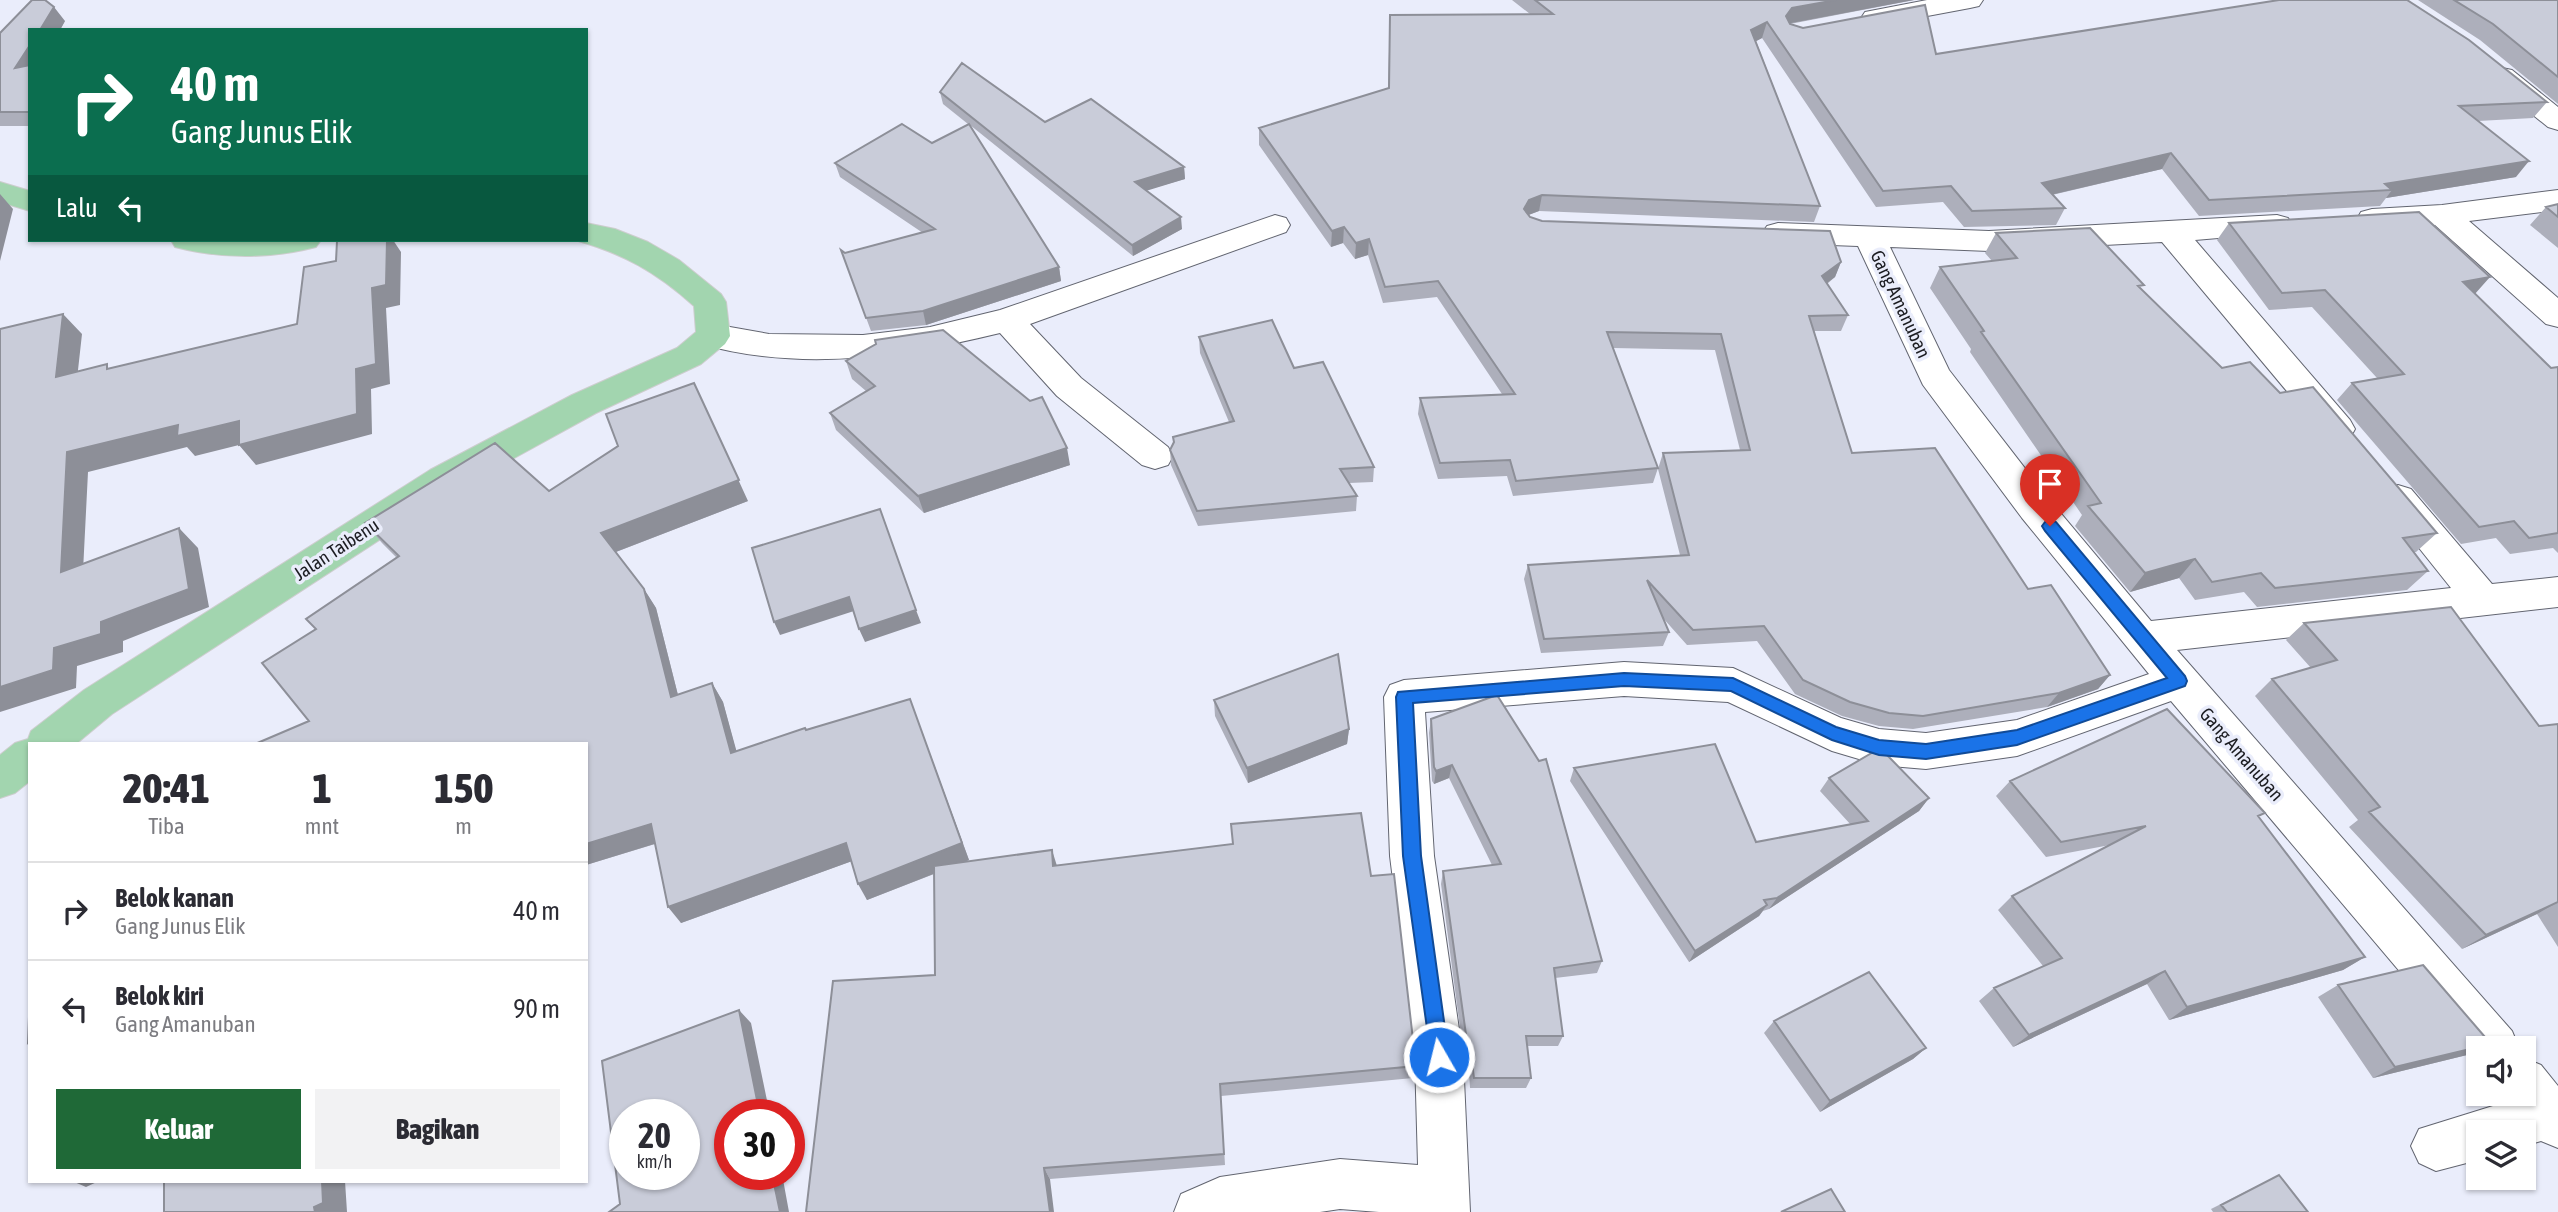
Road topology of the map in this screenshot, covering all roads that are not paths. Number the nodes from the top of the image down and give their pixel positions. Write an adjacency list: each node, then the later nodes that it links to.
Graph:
1 (1970, 0): 2 (street)
2 (1850, 23)
3 (2479, 57): 4 (street)
4 (2558, 121)
5 (0, 192): 6 (main road)
6 (28, 200)
7 (2558, 200): 8 (street)
8 (2442, 215): 9 (street); 18 (street)
9 (2347, 221)
10 (2307, 223): 13 (street)
11 (1275, 226): 19 (street)
12 (1754, 232): 15 (street)
13 (2171, 232): 15 (street); 23 (street)
14 (588, 233): 20 (main road)
15 (1870, 238): 24 (street, Gang Amanuban)
16 (203, 242): 17 (main road)
17 (288, 242)
18 (2558, 316)
19 (1007, 320): 20 (street); 21 (street)
20 (713, 336): 26 (main road, Jalan Taibenu)
21 (1155, 456)
22 (2558, 592): 23 (street)
23 (2482, 599): 24 (street)
24 (2142, 638): 25 (street, Gang Amanuban)
25 (2179, 681): 29 (street, Gang Amanuban); 32 (street)
26 (48, 742)
27 (28, 758): 28 (main road)
28 (0, 780)
29 (2485, 1036)
30 (2544, 1107): 31 (street)
31 (2514, 1120)
32 (1445, 1202): 33 (street)
33 (1199, 1212)

